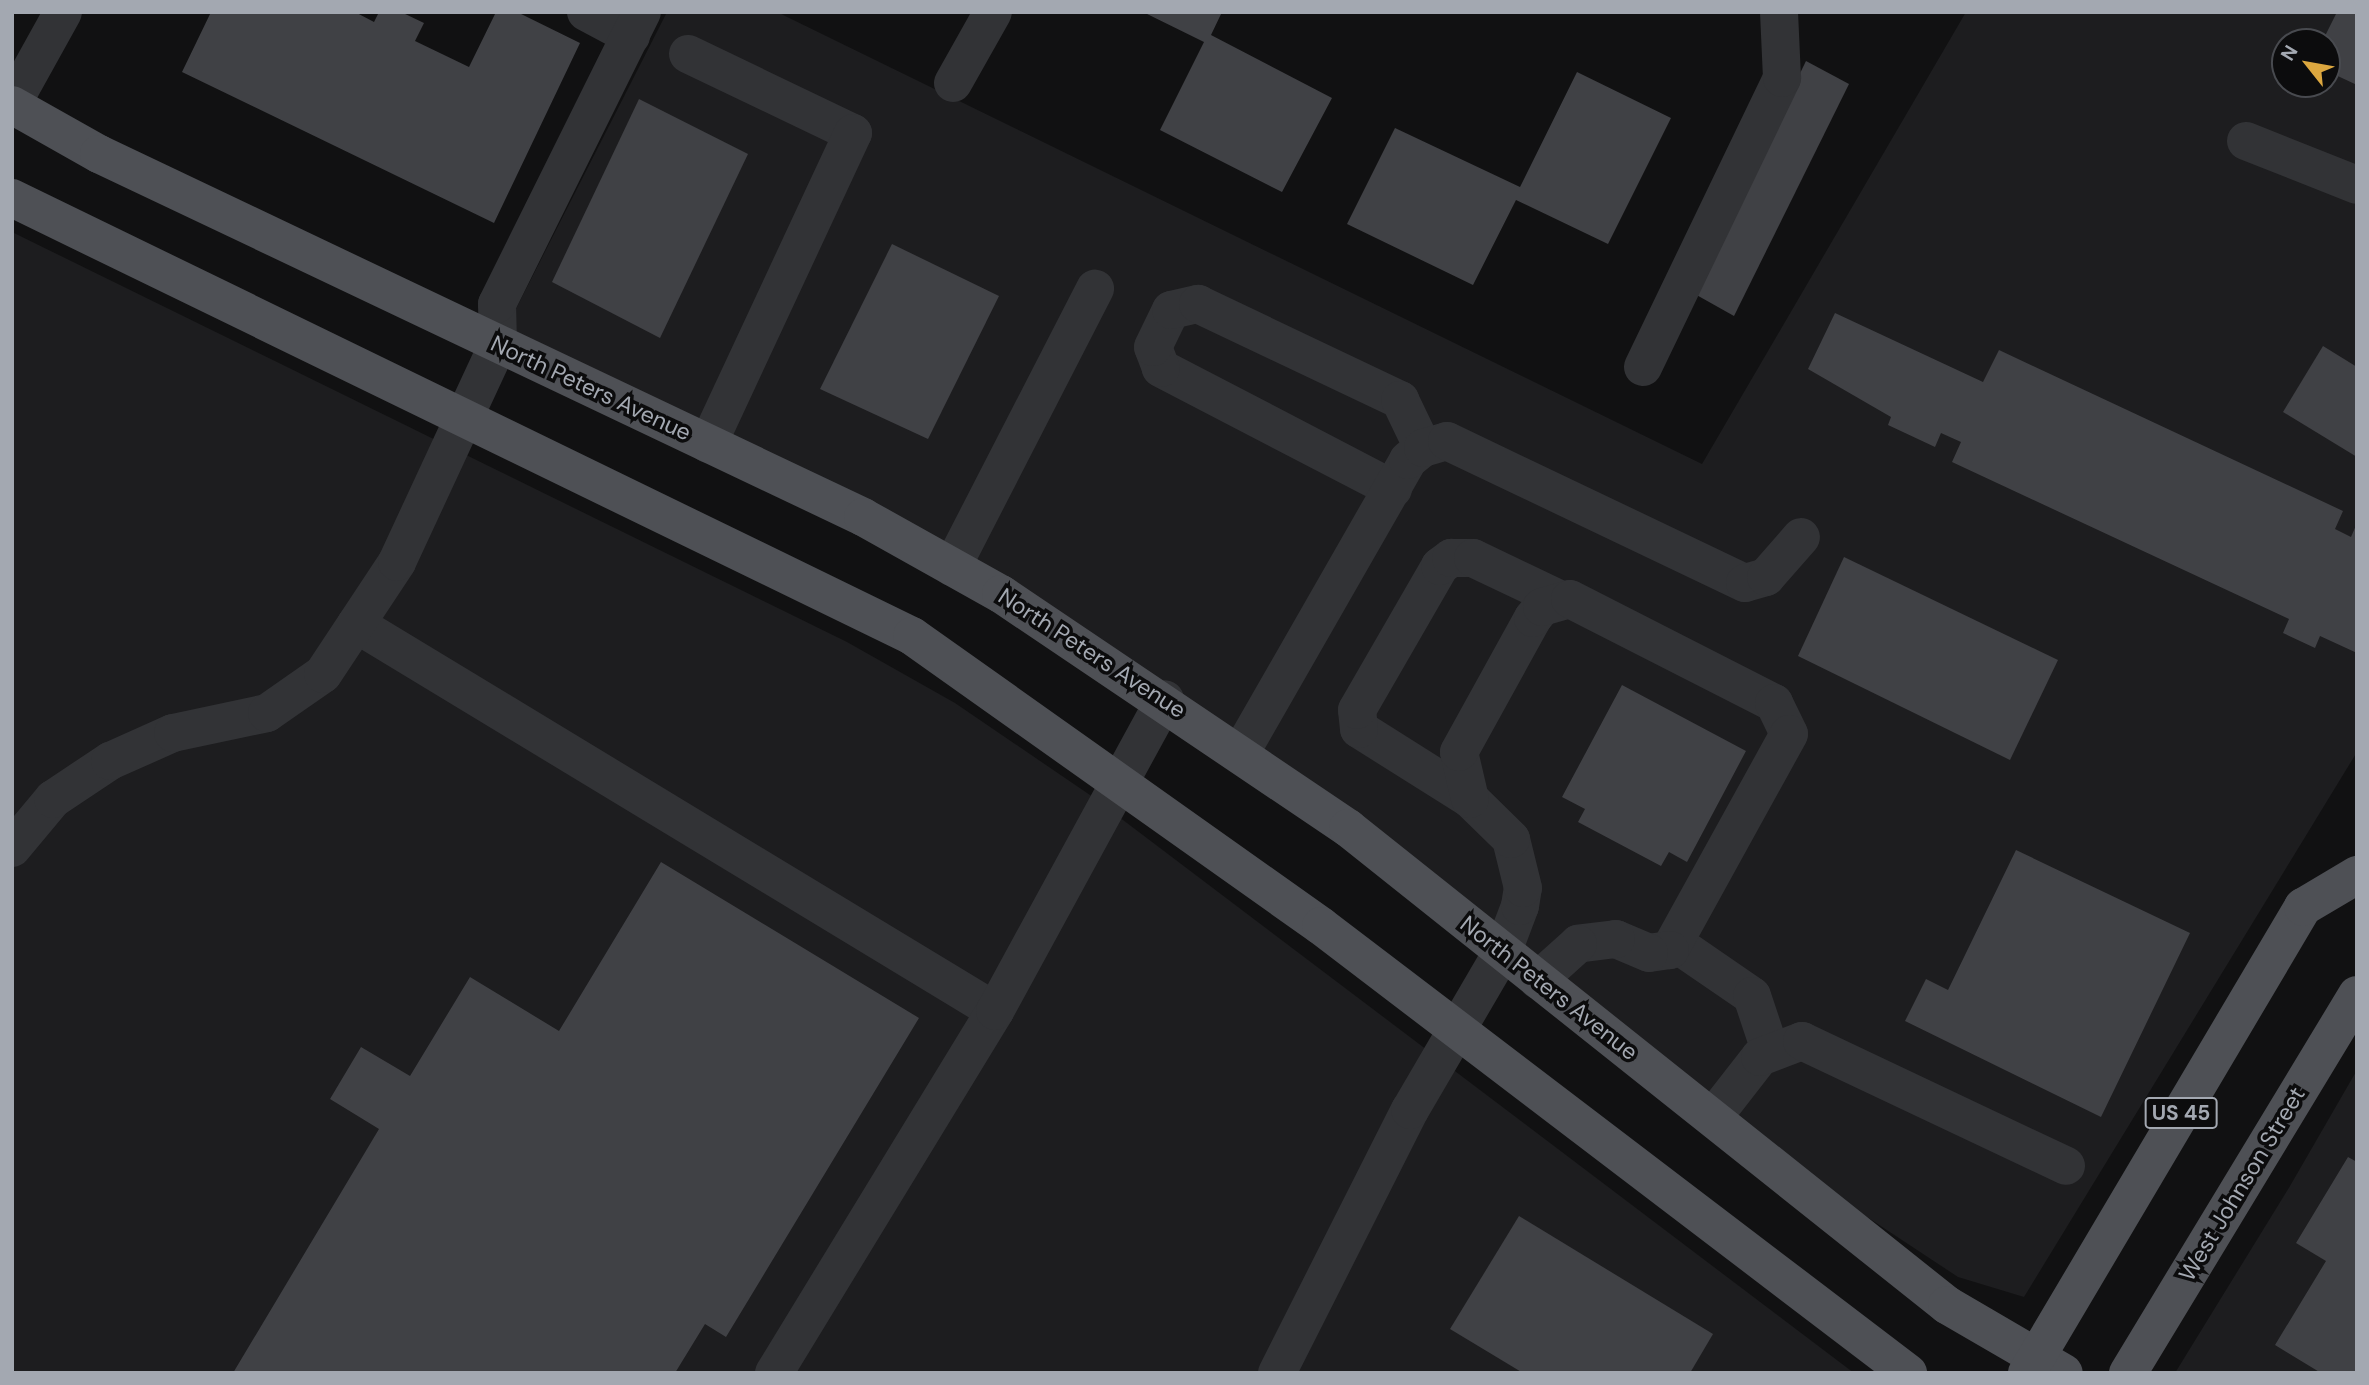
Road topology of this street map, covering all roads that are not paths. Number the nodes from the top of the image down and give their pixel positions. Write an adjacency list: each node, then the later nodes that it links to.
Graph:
1 (63, 12): 8 (street)
2 (586, 12): 5 (street)
3 (993, 12): 7 (street)
4 (1779, 12): 14 (street)
5 (636, 24): 13 (street)
6 (688, 54): 16 (street)
7 (953, 83)
8 (12, 104): 13 (main road, North Peters Avenue)
9 (2246, 141): 10 (street)
10 (2357, 185)
11 (12, 198): 15 (main road)
12 (1095, 289): 20 (street)
13 (498, 344): 15 (street); 16 (main road, North Peters Avenue)
14 (1643, 367)
15 (466, 419): 22 (street); 25 (main road)
16 (708, 444): 20 (main road, North Peters Avenue)
17 (1423, 448): 18 (street); 18 (street); 19 (street)
18 (1393, 489): 24 (street)
19 (1801, 537)
20 (952, 567): 23 (main road, North Peters Avenue)
21 (1559, 599): 26 (street); 26 (street); 29 (street)
22 (356, 625): 27 (street); 33 (street)
23 (1165, 699): 24 (main road, North Peters Avenue); 25 (street)
24 (1241, 752): 30 (main road, North Peters Avenue)
25 (1118, 780): 33 (street); 34 (main road)
26 (1471, 799): 30 (street)
27 (12, 848)
28 (2357, 875): 38 (main road, US 45)
29 (1675, 943): 31 (street); 35 (street)
30 (1503, 951): 31 (main road, North Peters Avenue); 34 (street)
31 (1538, 980): 36 (main road, North Peters Avenue)
32 (2357, 995): 42 (main road, West Johnson Street)
33 (995, 1011): 39 (street)
34 (1456, 1029): 40 (street); 41 (main road)
35 (1770, 1050): 36 (street); 37 (street)
36 (1714, 1116): 38 (main road, North Peters Avenue)
37 (2066, 1166)
38 (2043, 1367)
39 (774, 1373)
40 (1277, 1373)
41 (1908, 1373)
42 (2128, 1373)

